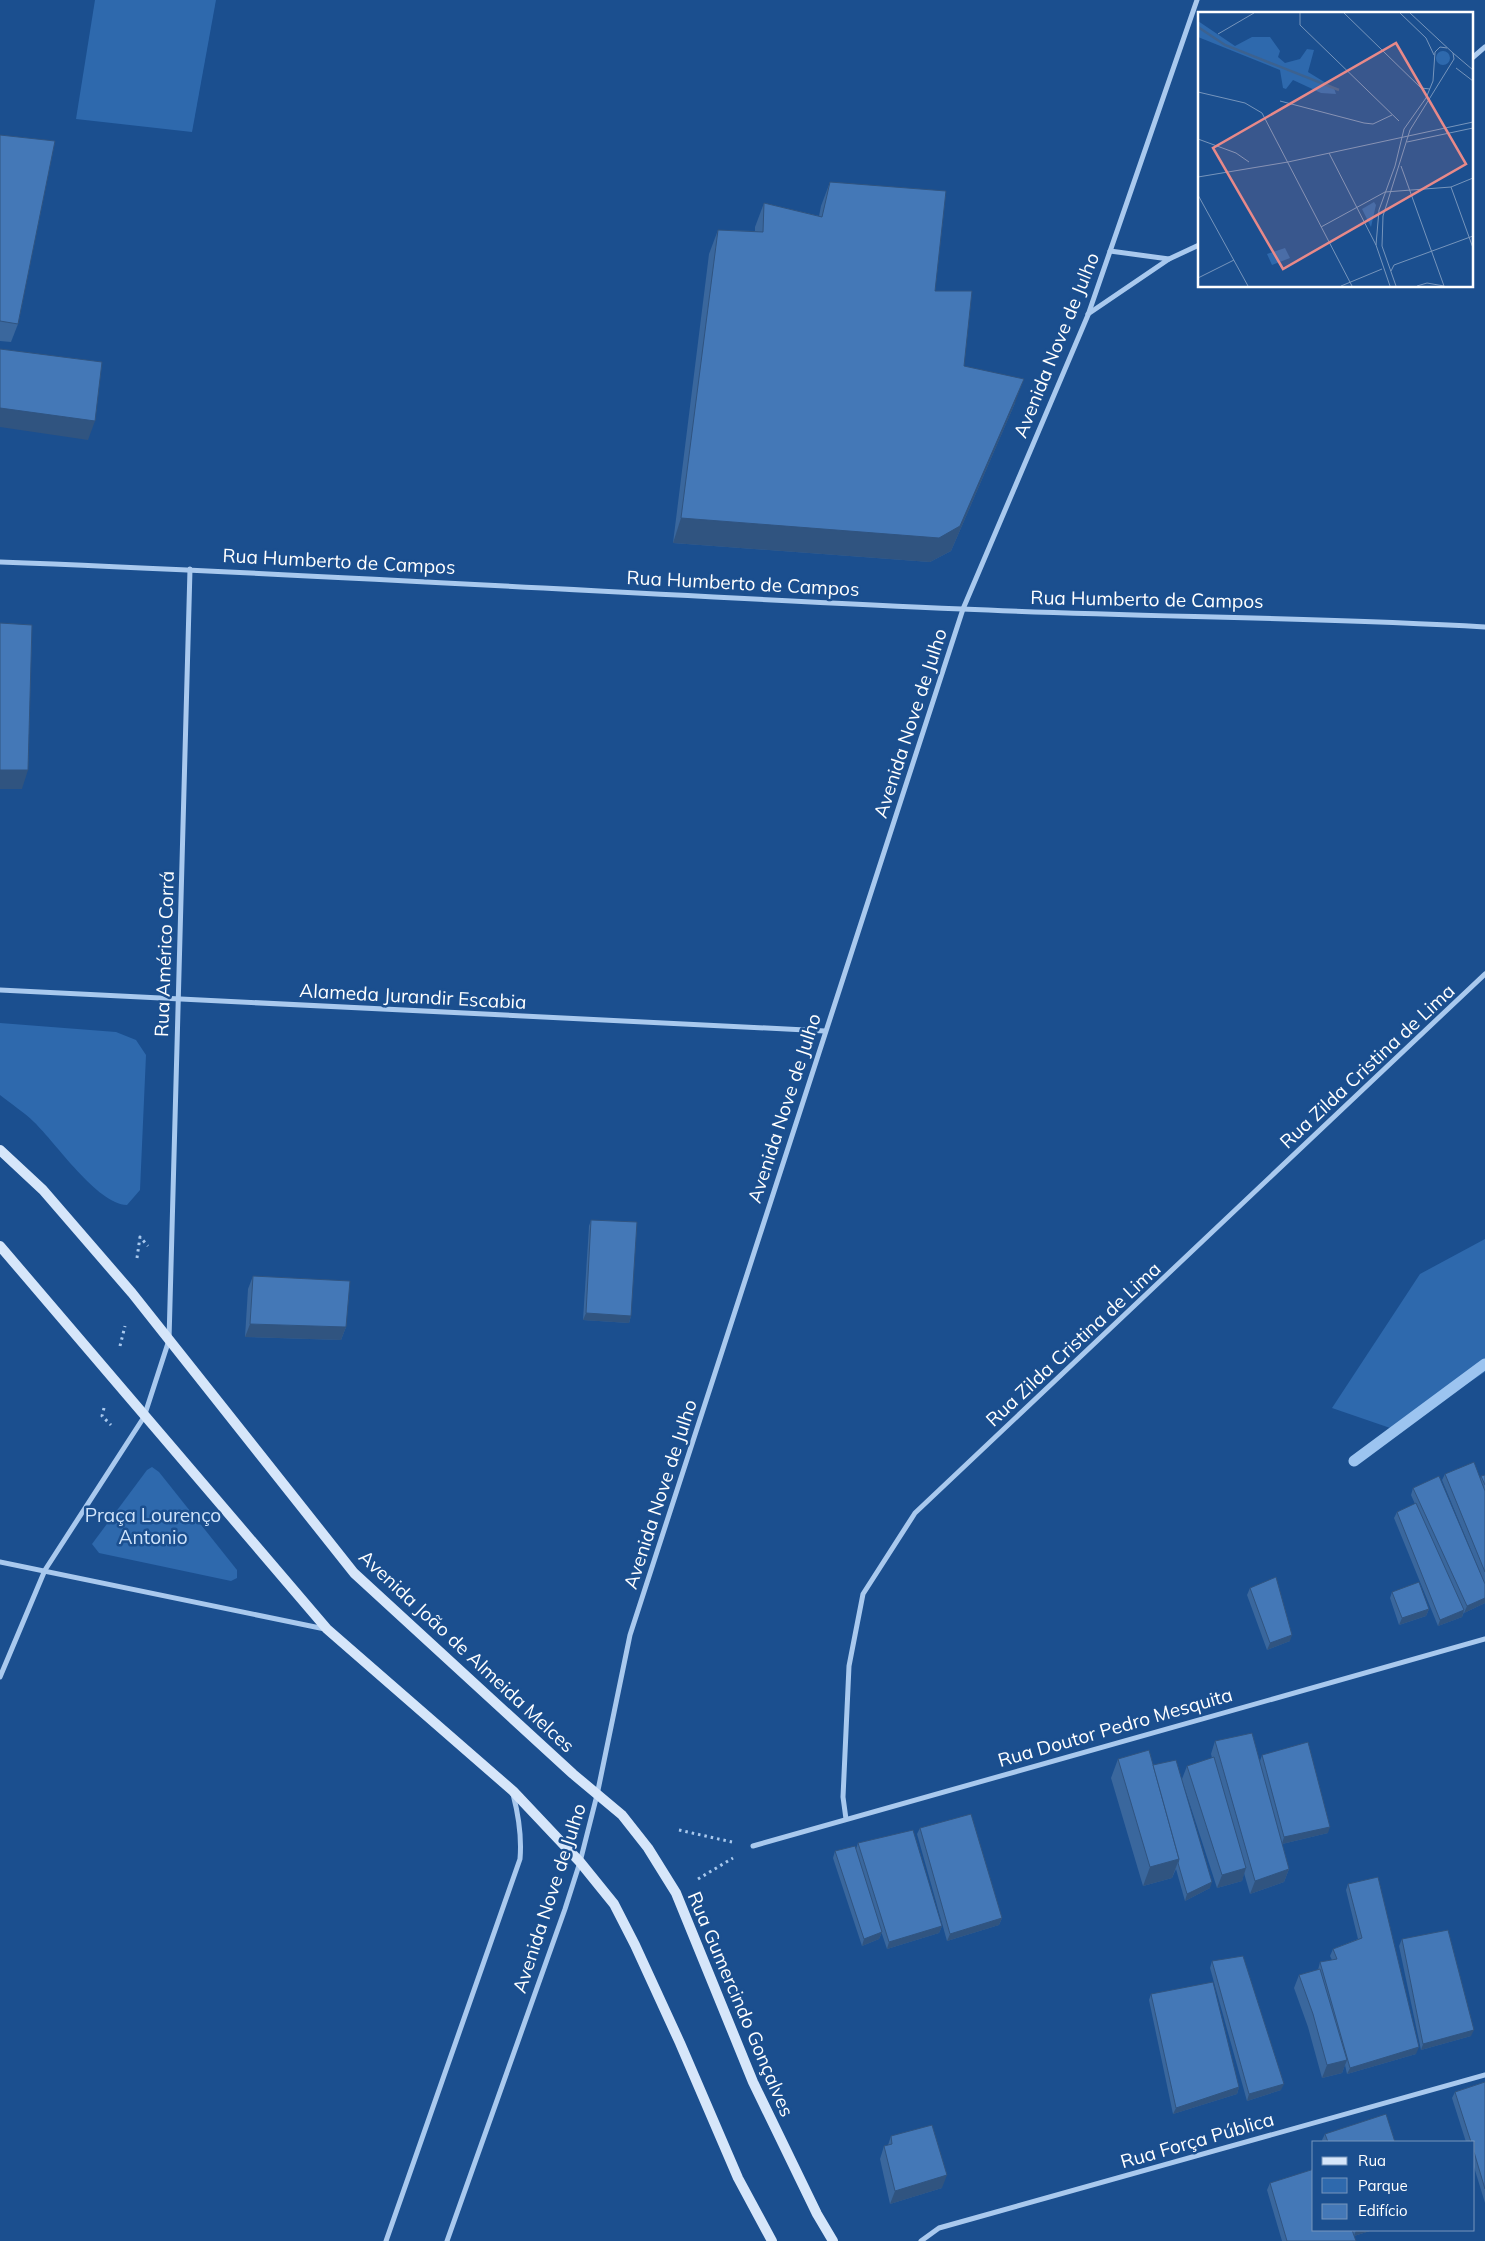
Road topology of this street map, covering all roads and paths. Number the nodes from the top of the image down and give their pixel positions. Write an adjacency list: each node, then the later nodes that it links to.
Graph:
1 (1197, 0): 5 (street, Avenida Nove de Julho)
2 (1485, 47): 3 (street)
3 (1472, 58)
4 (1198, 245): 6 (street)
5 (1110, 251): 6 (street); 7 (street, Avenida Nove de Julho)
6 (1169, 259): 7 (street)
7 (1088, 315): 10 (street, Avenida Nove de Julho)
8 (0, 562): 9 (street, Rua Humberto de Campos)
9 (190, 569): 10 (street, Rua Humberto de Campos); 14 (street, Rua Américo Corrá)
10 (963, 609): 11 (street, Rua Humberto de Campos); 15 (street, Avenida Nove de Julho)
11 (1485, 626)
12 (1485, 974): 27 (street, Rua Zilda Cristina de Lima)
13 (0, 990): 14 (street, Alameda Jurandir Escabia)
14 (178, 999): 15 (street, Alameda Jurandir Escabia); 18 (street, Rua Américo Corrá)
15 (825, 1031): 26 (street, Avenida Nove de Julho)
16 (0, 1150): 18 (main road, Avenida João de Almeida Melces)
17 (0, 1246): 19 (main road)
18 (169, 1340): 19 (street); 26 (main road, Avenida João de Almeida Melces)
19 (144, 1417): 21 (street); 22 (main road)
20 (0, 1562): 21 (street)
21 (45, 1570): 22 (street); 24 (street)
22 (327, 1629): 25 (main road)
23 (1485, 1639): 27 (street, Rua Doutor Pedro Mesquita)
24 (0, 1677)
25 (513, 1791): 30 (main road); 33 (street, Avenida Nove de Julho)
26 (597, 1795): 30 (street, Avenida Nove de Julho); 31 (main road, Rua Gumercindo Gonçalves)
27 (846, 1819): 29 (street, Rua Doutor Pedro Mesquita)
28 (679, 1830): 29 (path)
29 (753, 1846): 31 (path)
30 (580, 1862): 34 (street, Avenida Nove de Julho); 35 (main road)
31 (676, 1893): 36 (main road, Rua Gumercindo Gonçalves)
32 (1485, 2075): 37 (street, Rua Força Pública)
33 (386, 2241)
34 (447, 2241)
35 (772, 2241)
36 (833, 2241)
37 (921, 2241)

